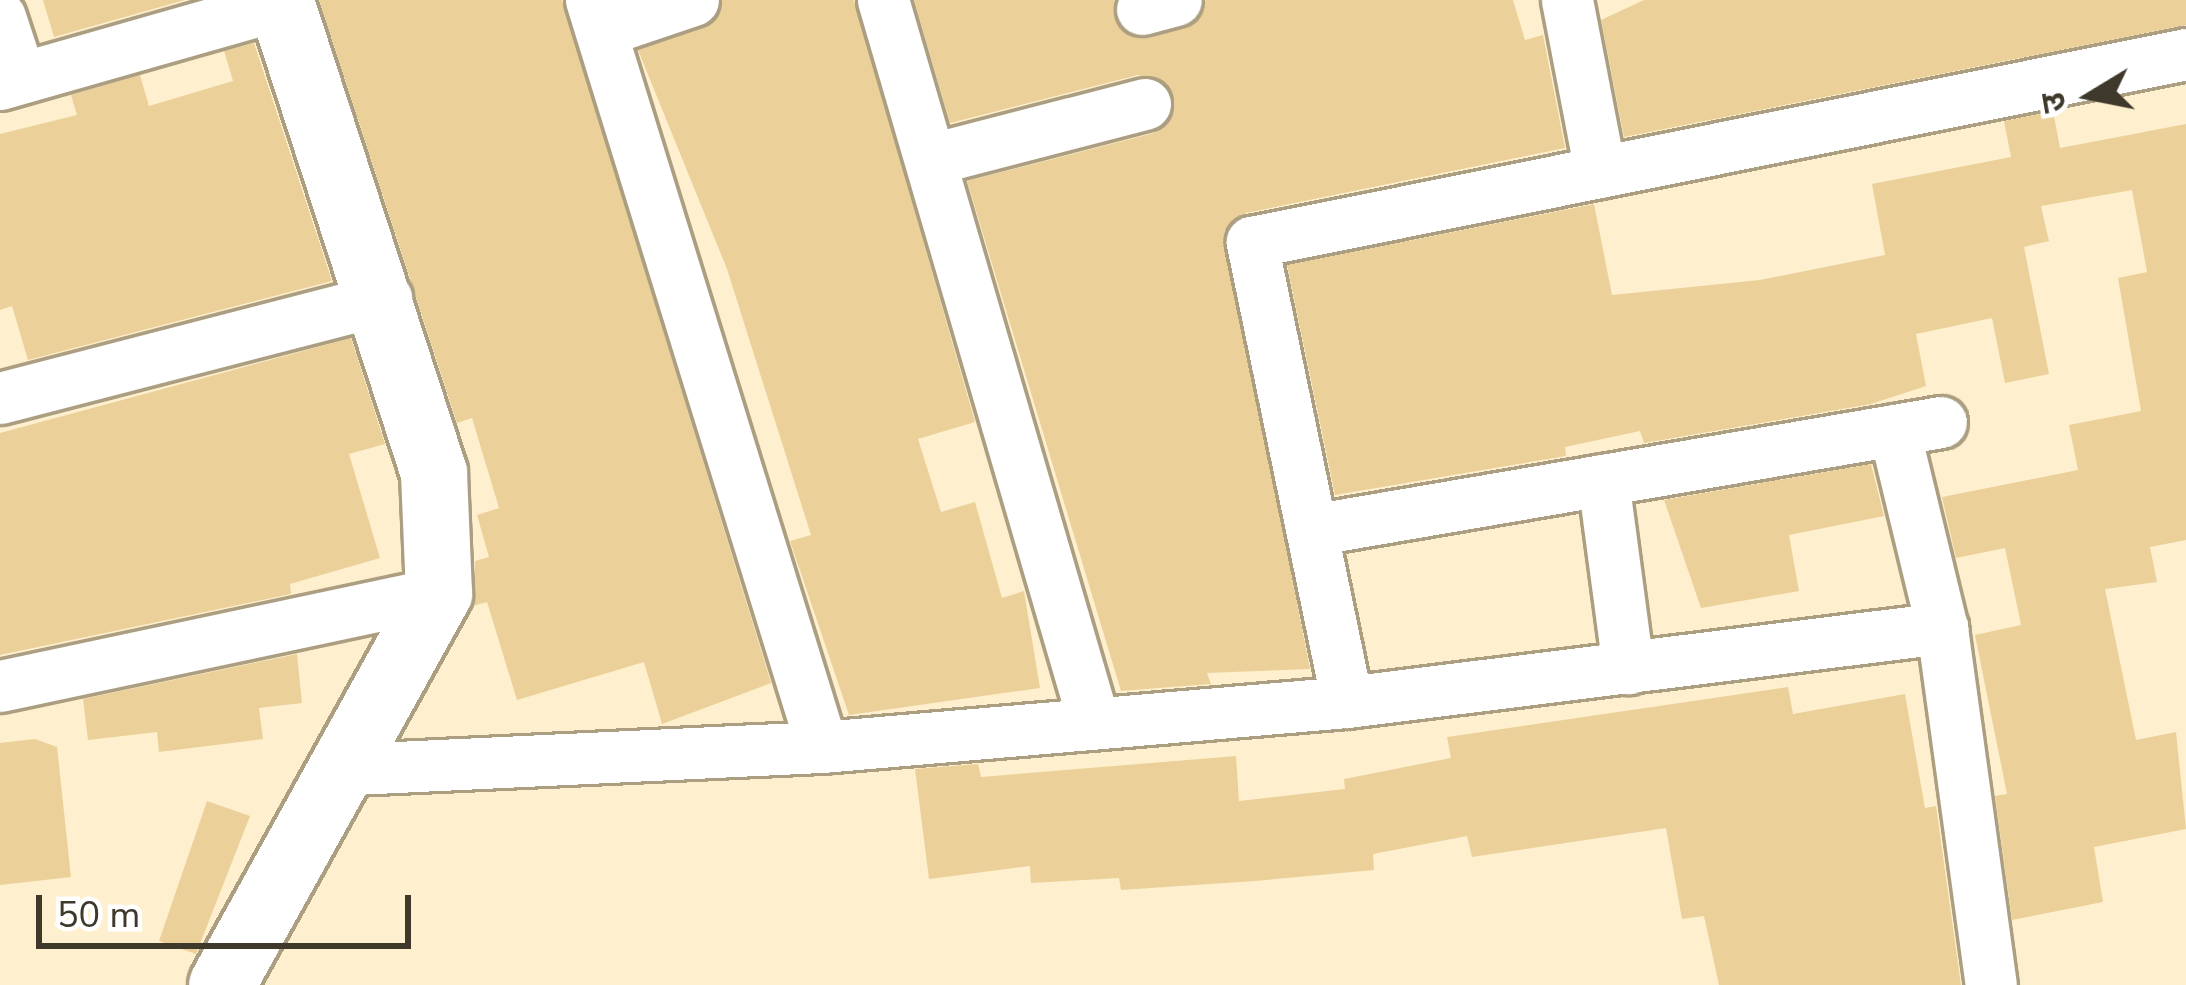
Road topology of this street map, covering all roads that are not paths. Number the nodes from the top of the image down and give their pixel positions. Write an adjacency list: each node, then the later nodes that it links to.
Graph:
1 (693, 0): 5 (street)
2 (883, 0): 10 (street)
3 (1567, 0): 11 (street)
4 (281, 2): 8 (street); 12 (street)
5 (596, 16): 22 (street)
6 (0, 17): 8 (street)
7 (2186, 54): 11 (street)
8 (10, 81)
9 (1145, 104): 10 (street)
10 (932, 159): 21 (street)
11 (1600, 172): 15 (street)
12 (386, 298): 13 (street); 16 (street)
13 (0, 398)
14 (1603, 480): 15 (street); 17 (street); 18 (street)
15 (1316, 529): 20 (street)
16 (439, 593): 19 (street); 23 (street)
17 (1942, 628): 18 (street); 25 (street)
18 (1628, 668): 20 (street)
19 (0, 686)
20 (1347, 702): 21 (street)
21 (1094, 723): 22 (street)
22 (822, 747): 23 (street)
23 (333, 770): 24 (street)
24 (223, 985)
25 (1991, 985)

